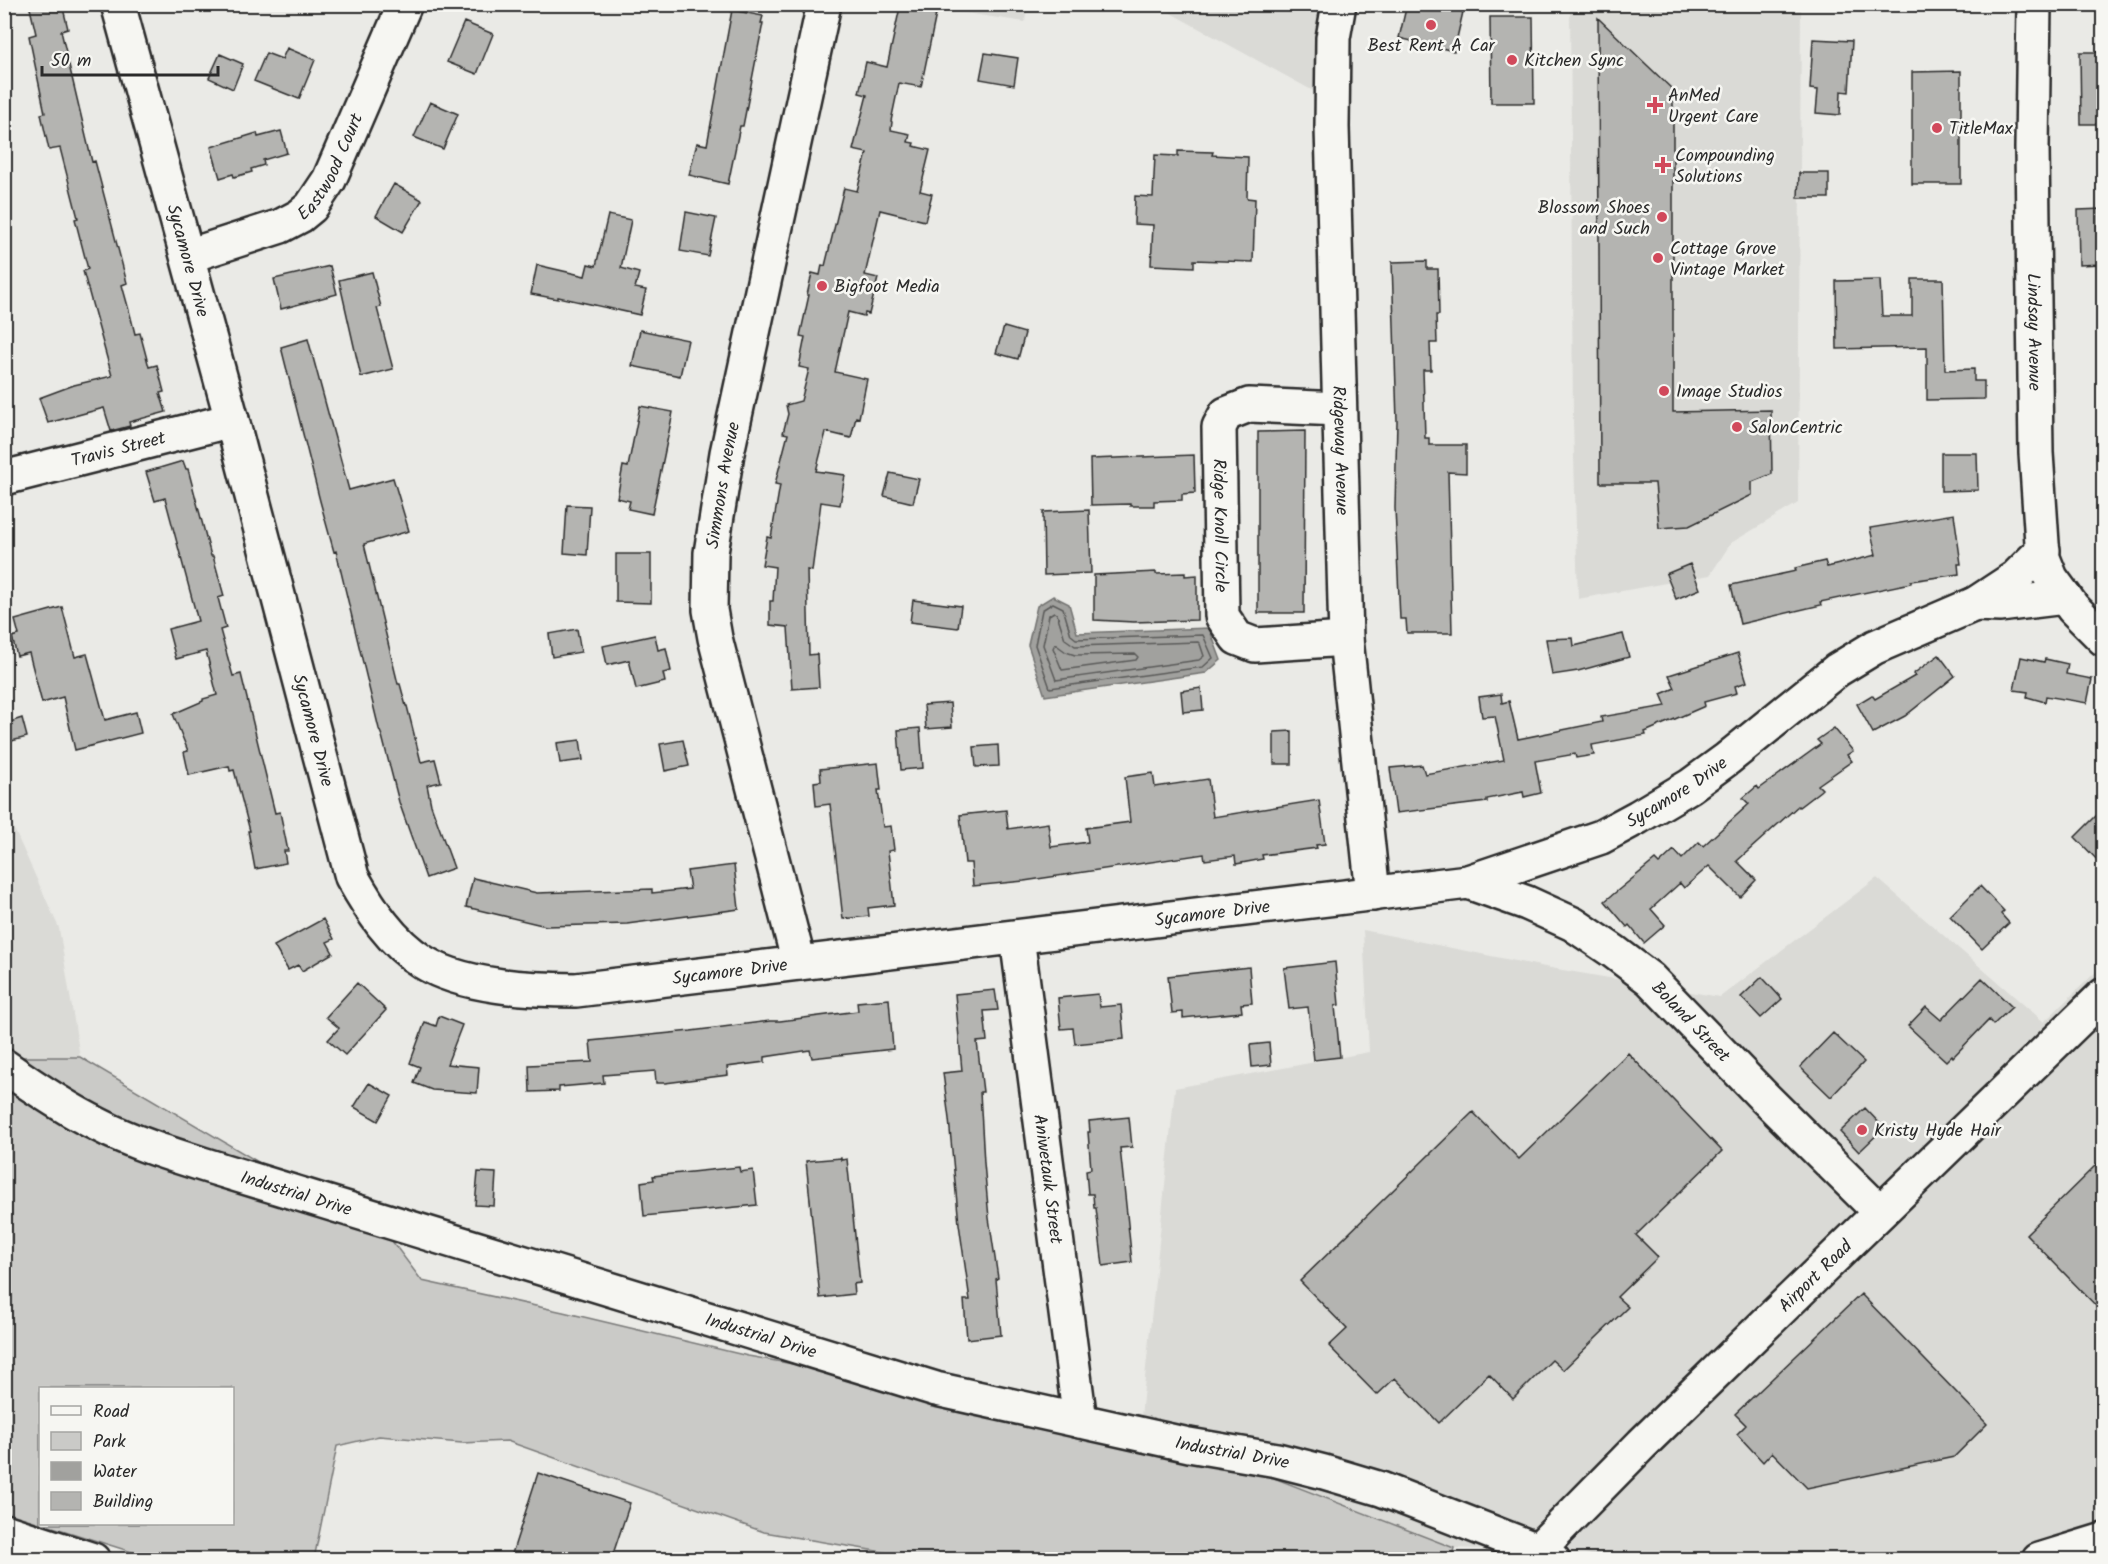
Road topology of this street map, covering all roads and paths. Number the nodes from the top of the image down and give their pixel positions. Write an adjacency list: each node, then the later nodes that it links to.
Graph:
1 (118, 4): 6 (street, Sycamore Drive)
2 (405, 4): 6 (street, Eastwood Court)
3 (824, 4): 18 (street, Simmons Avenue)
4 (1339, 4): 7 (street, Ridgeway Avenue)
5 (2034, 4): 10 (street, Lindsay Avenue)
6 (188, 256): 8 (street, Sycamore Drive)
7 (1339, 408): 13 (street, Ridgeway Avenue); 13 (street, Ridge Knoll Circle)
8 (232, 420): 9 (street, Travis Street); 18 (street, Sycamore Drive)
9 (4, 478)
10 (2043, 550): 11 (street, Lindsay Avenue); 12 (street, Sycamore Drive)
11 (2065, 597): 12 (street, Sycamore Drive); 14 (street, Lindsay Avenue)
12 (1975, 604): 15 (street, Sycamore Drive)
13 (1346, 639): 16 (street, Ridgeway Avenue)
14 (2103, 639)
15 (1468, 882): 16 (street, Sycamore Drive); 21 (street, Boland Street)
16 (1373, 894): 17 (street, Sycamore Drive)
17 (1017, 937): 18 (street, Sycamore Drive); 22 (street, Aniwetauk Street)
18 (799, 963)
19 (2103, 995): 21 (street, Airport Road)
20 (4, 1066): 22 (street, Industrial Drive)
21 (1880, 1212): 25 (street, Airport Road)
22 (1080, 1421): 25 (street, Industrial Drive)
23 (4, 1531): 26 (street)
24 (2103, 1540): 27 (street)
25 (1539, 1556)
26 (93, 1560)
27 (2039, 1560)

